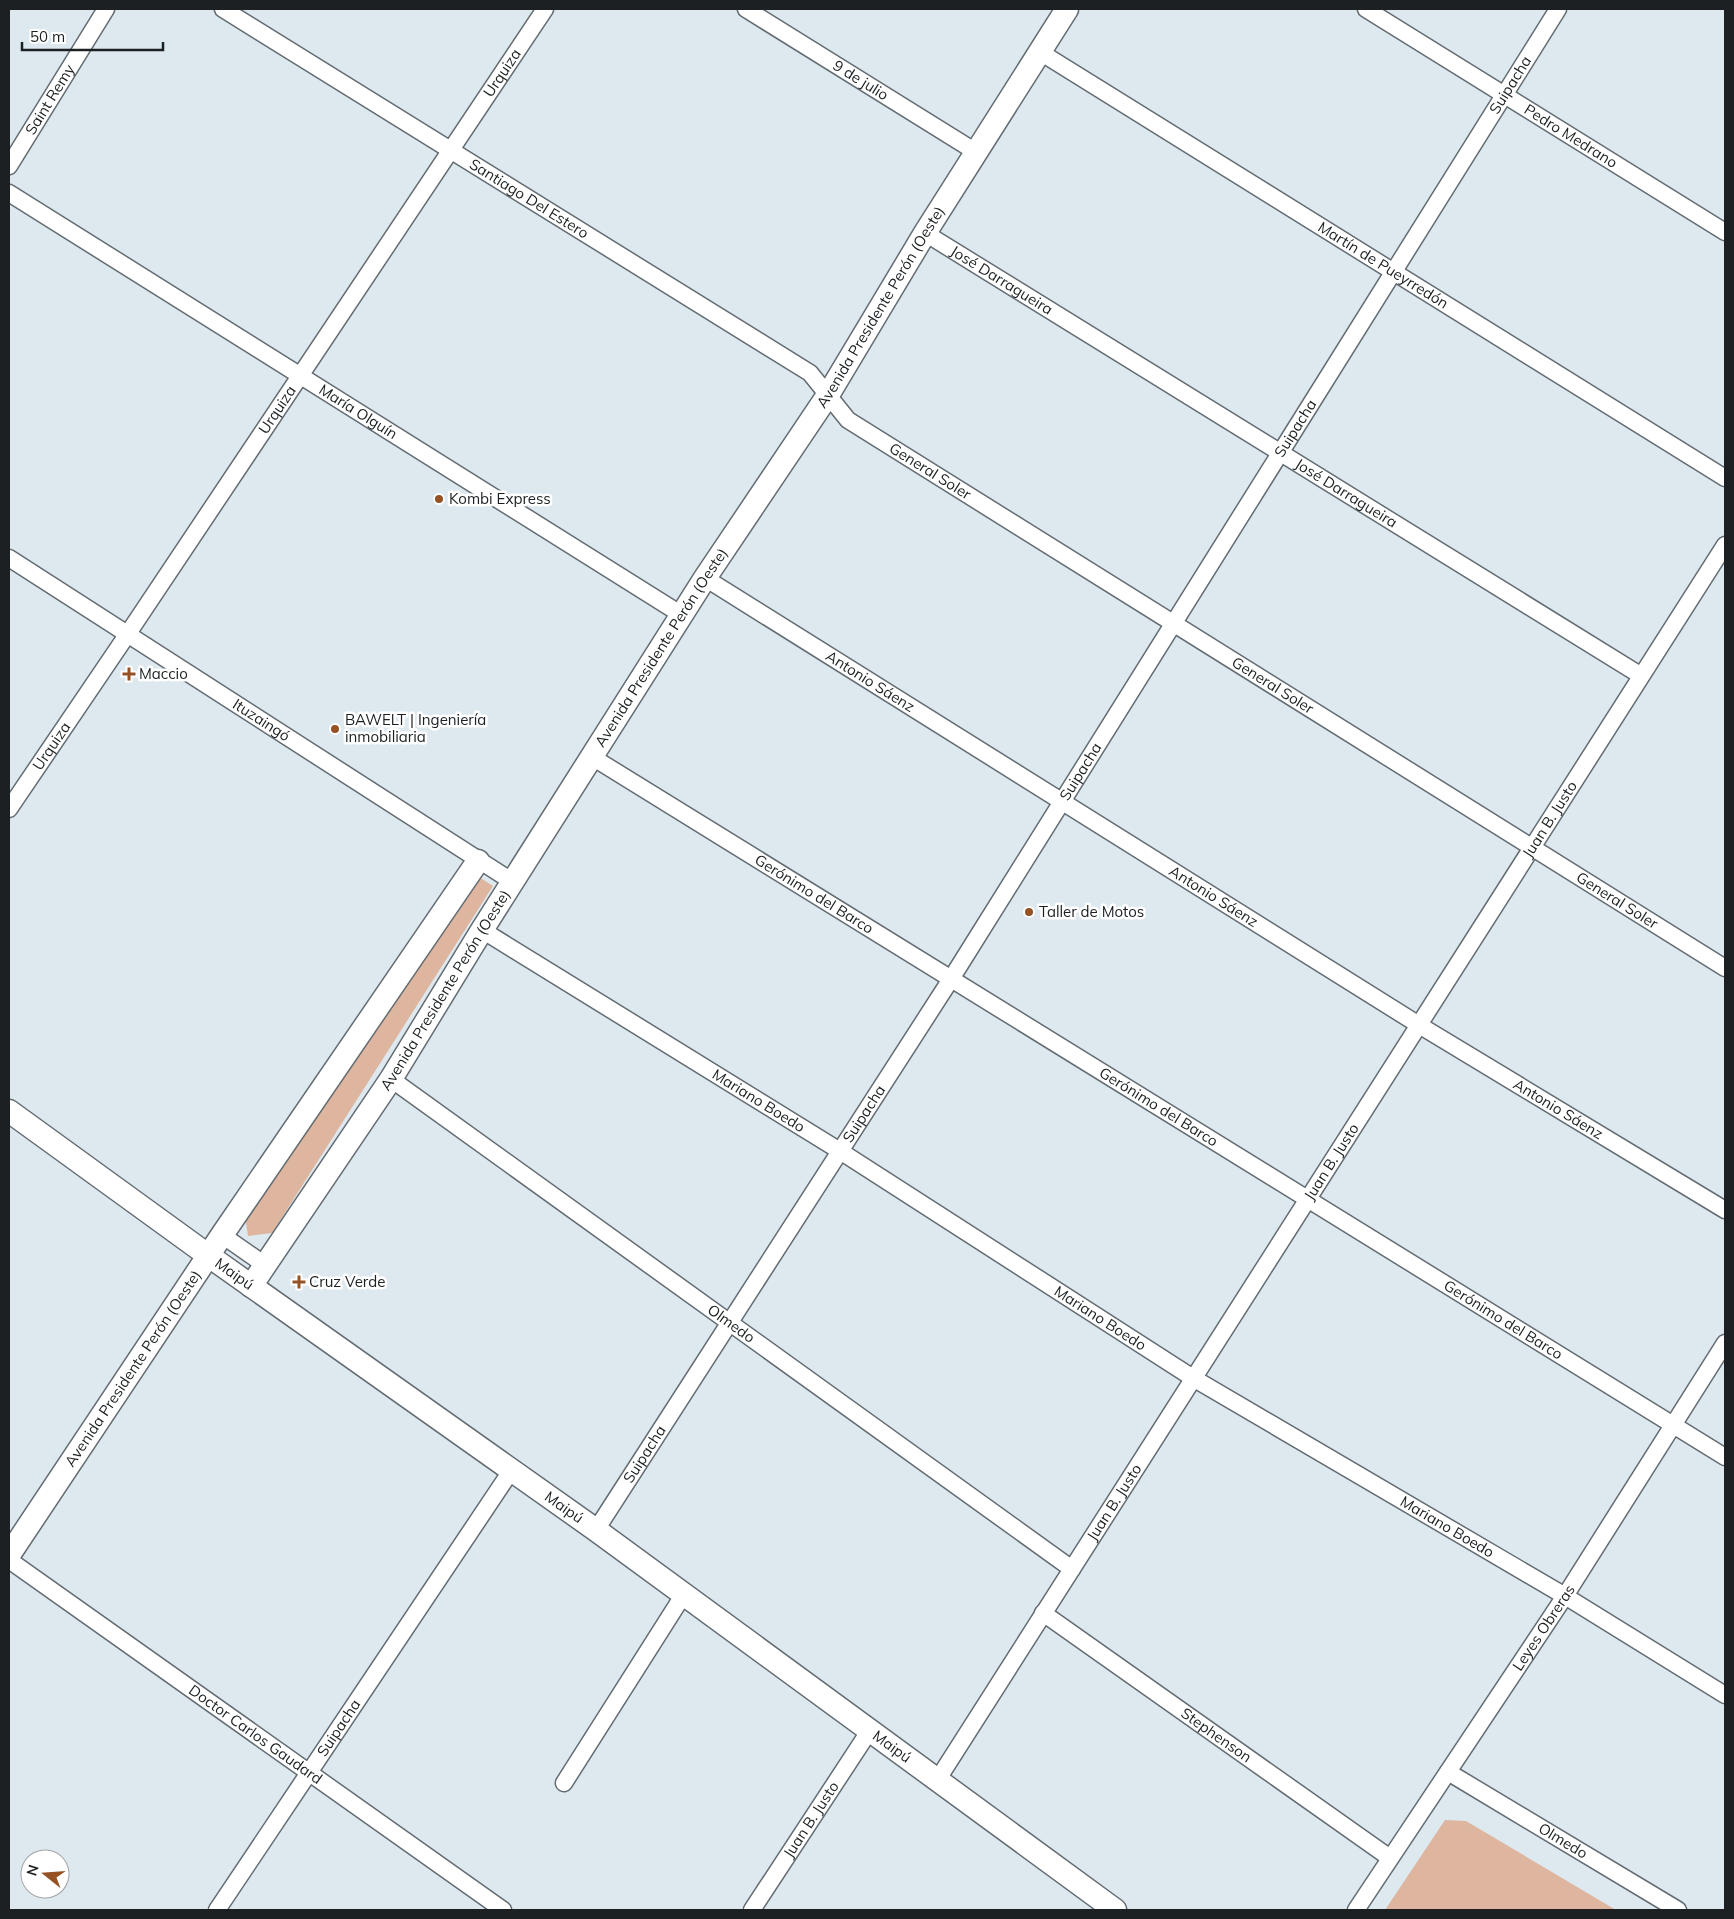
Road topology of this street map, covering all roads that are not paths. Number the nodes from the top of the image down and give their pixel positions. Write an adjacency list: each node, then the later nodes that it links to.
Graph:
1 (106, 9): 12 (street, Saint Remy)
2 (223, 9): 10 (street, Santiago Del Estero)
3 (545, 9): 10 (street, Urquiza)
4 (746, 9): 11 (street, 9 de julio)
5 (1067, 9): 8 (main road, Avenida Presidente Perón (Oeste))
6 (1366, 9): 9 (street, Pedro Medrano)
7 (1558, 9): 9 (street, Suipacha)
8 (1040, 52): 11 (main road, Avenida Presidente Perón (Oeste)); 16 (street, Martín de Pueyrredón)
9 (1504, 94): 14 (street, Pedro Medrano); 16 (street, Suipacha)
10 (450, 151): 17 (street, Urquiza); 18 (street, Santiago Del Estero)
11 (976, 152): 15 (main road, Avenida Presidente Perón (Oeste))
12 (9, 166)
13 (9, 193): 17 (street, María Olguín)
14 (1725, 232)
15 (925, 233): 18 (main road, Avenida Presidente Perón (Oeste)); 19 (street, José Darragueira)
16 (1393, 270): 19 (street, Suipacha); 20 (street, Martín de Pueyrredón)
17 (300, 377): 24 (street, María Olguín); 26 (street, Urquiza)
18 (828, 395): 23 (main road, Avenida Presidente Perón (Oeste)); 25 (street, General Soler)
19 (1281, 452): 25 (street, Suipacha); 27 (street, José Darragueira)
20 (1725, 478)
21 (1725, 545): 27 (street, Juan B. Justo)
22 (9, 558): 26 (street, Ituzaingó)
23 (705, 578): 24 (main road, Avenida Presidente Perón (Oeste)); 29 (street, Antonio Sáenz)
24 (682, 615): 28 (main road, Avenida Presidente Perón (Oeste))
25 (1174, 624): 29 (street, Suipacha); 31 (street, General Soler)
26 (128, 635): 30 (street, Urquiza); 32 (street, Ituzaingó)
27 (1640, 675): 31 (street, Juan B. Justo)
28 (592, 757): 33 (main road, Avenida Presidente Perón (Oeste)); 36 (street, Gerónimo del Barco)
29 (1063, 801): 36 (street, Suipacha); 37 (street, Antonio Sáenz)
30 (9, 809)
31 (1532, 848): 35 (street, General Soler); 37 (street, Juan B. Justo)
32 (478, 861): 33 (street, Ituzaingó); 43 (main road, Avenida Presidente Perón (Oeste))
33 (513, 882): 34 (main road, Avenida Presidente Perón (Oeste))
34 (482, 930): 38 (main road, Avenida Presidente Perón (Oeste)); 40 (street, Mariano Boedo)
35 (1725, 968)
36 (951, 979): 40 (street, Suipacha); 41 (street, Gerónimo del Barco)
37 (1419, 1025): 41 (street, Juan B. Justo); 42 (street, Antonio Sáenz)
38 (391, 1079): 45 (main road, Avenida Presidente Perón (Oeste)); 47 (street, Olmedo)
39 (9, 1111): 44 (main road, Maipú)
40 (840, 1151): 47 (street, Suipacha); 49 (street, Mariano Boedo)
41 (1308, 1200): 49 (street, Juan B. Justo); 50 (street, Gerónimo del Barco)
42 (1725, 1210)
43 (222, 1235): 44 (main road, Avenida Presidente Perón (Oeste)); 45 (street, Maipú)
44 (209, 1256): 46 (main road, Maipú); 54 (main road, Avenida Presidente Perón (Oeste))
45 (265, 1265): 46 (main road, Avenida Presidente Perón (Oeste))
46 (251, 1286): 52 (main road, Maipú)
47 (730, 1322): 53 (street, Suipacha); 56 (street, Olmedo)
48 (1725, 1343): 50 (street, Leyes Obreras)
49 (1193, 1378): 56 (street, Juan B. Justo); 58 (street, Mariano Boedo)
50 (1671, 1425): 51 (street, Gerónimo del Barco); 58 (street, Leyes Obreras)
51 (1725, 1457)
52 (511, 1471): 53 (main road, Maipú); 63 (street, Suipacha)
53 (596, 1530): 57 (main road, Maipú)
54 (9, 1555)
55 (9, 1560): 63 (street, Doctor Carlos Gaudard)
56 (1072, 1569): 59 (street, Juan B. Justo)
57 (684, 1594): 61 (main road, Maipú); 65 (street)
58 (1565, 1596): 60 (street, Mariano Boedo); 62 (street, Leyes Obreras)
59 (1043, 1613): 64 (street, Juan B. Justo); 66 (street, Stephenson)
60 (1725, 1695)
61 (870, 1730): 64 (main road, Maipú); 69 (street, Juan B. Justo)
62 (1448, 1772): 66 (street, Leyes Obreras); 72 (street, Olmedo)
63 (308, 1775): 67 (street, Suipacha); 68 (street, Doctor Carlos Gaudard)
64 (938, 1779): 70 (main road, Maipú)
65 (564, 1783)
66 (1390, 1858): 71 (street, Leyes Obreras)
67 (217, 1910)
68 (503, 1910)
69 (752, 1910)
70 (1115, 1910)
71 (1356, 1910)
72 (1678, 1910)

